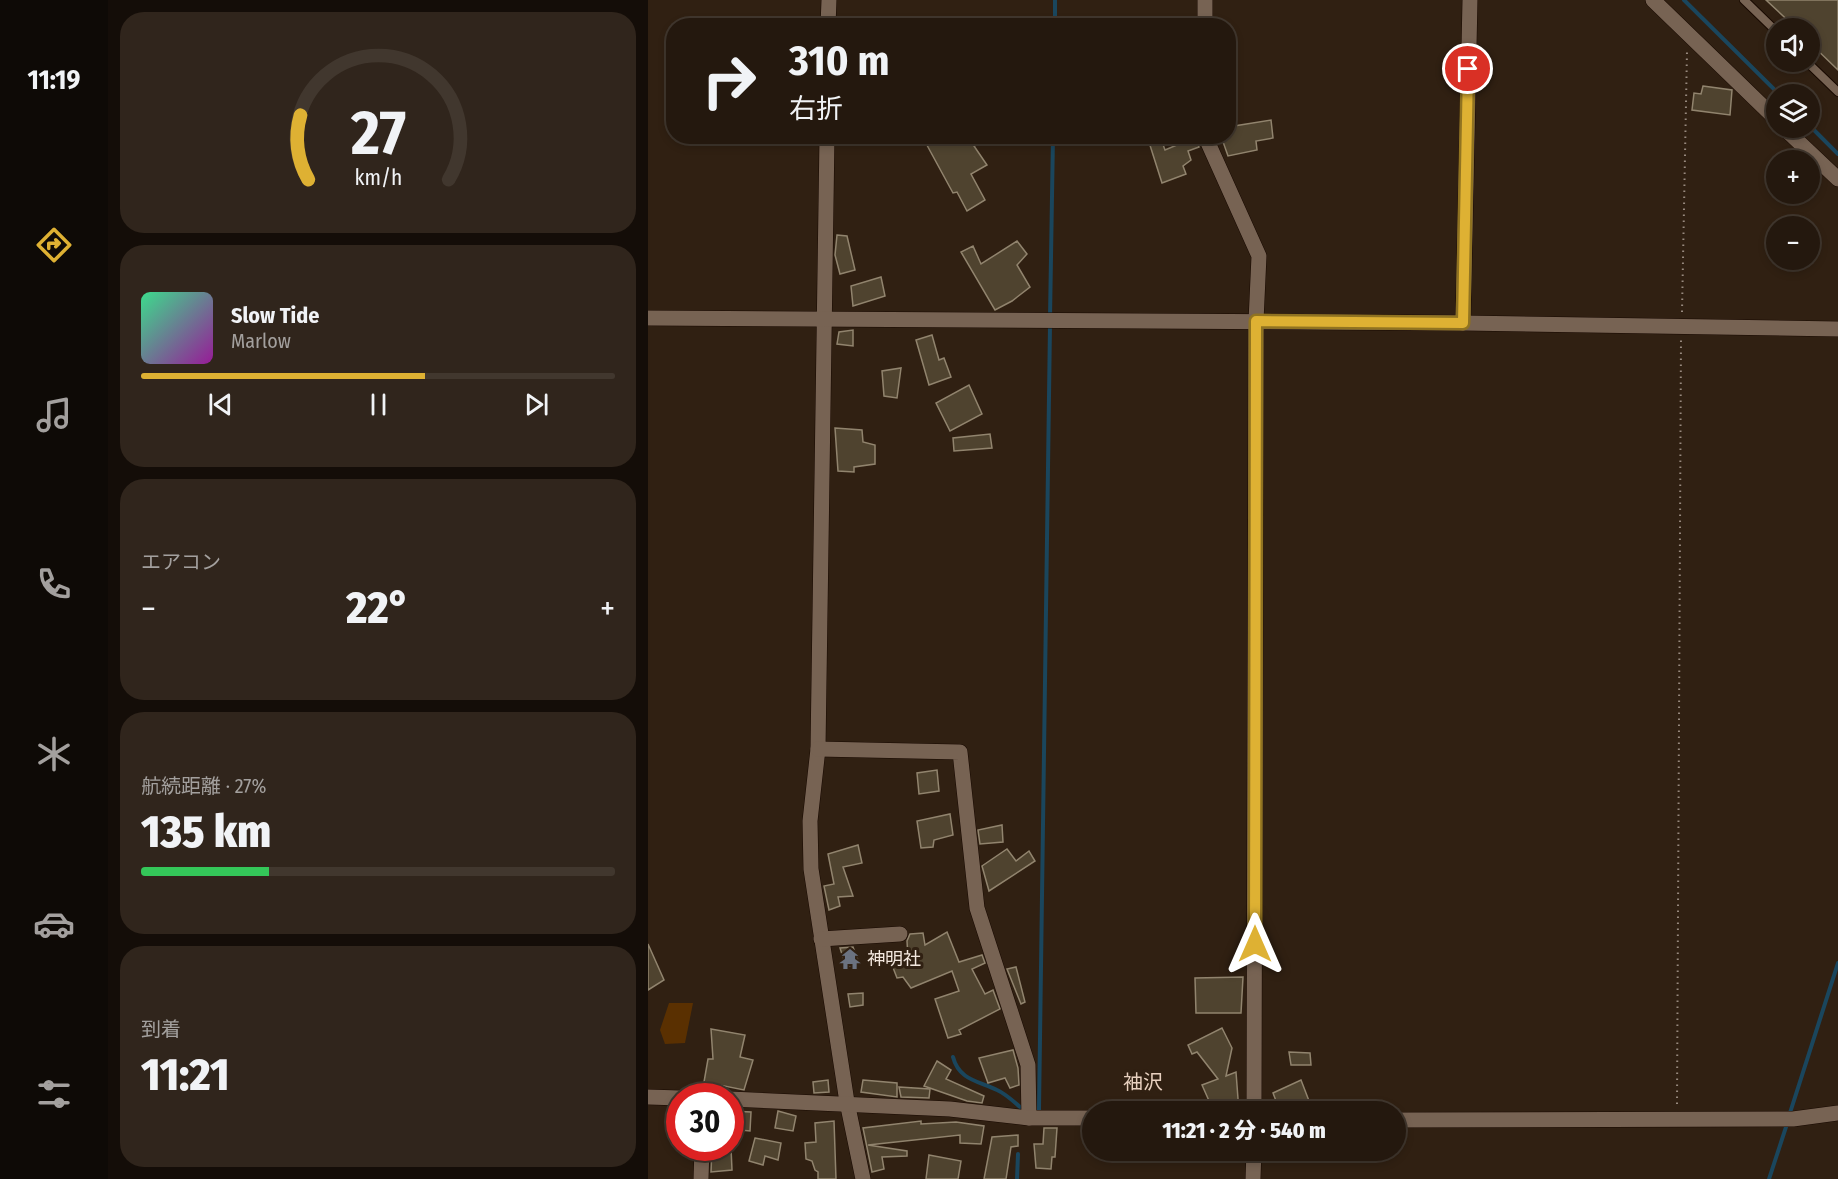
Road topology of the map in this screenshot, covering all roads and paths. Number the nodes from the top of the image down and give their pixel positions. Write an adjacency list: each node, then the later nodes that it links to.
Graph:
1 (829, 0): 6 (street)
2 (1205, 0): 7 (street)
3 (1470, 0): 20 (street)
4 (1653, 0): 9 (street)
5 (1744, 0): 8 (lane)
6 (828, 18)
7 (1205, 18)
8 (1766, 21)
9 (1687, 34): 12 (street); 21 (path)
10 (1817, 72): 11 (lane)
11 (1838, 92)
12 (1766, 110)
13 (1795, 138): 16 (street)
14 (827, 144): 18 (street)
15 (1209, 144): 19 (street)
16 (1838, 179)
17 (648, 318): 18 (street)
18 (825, 321): 19 (street); 23 (street)
19 (1256, 321): 20 (street); 29 (street)
20 (1463, 323): 21 (street)
21 (1682, 328): 22 (street); 34 (path)
22 (1838, 329)
23 (818, 748): 25 (street); 32 (street)
24 (900, 934): 25 (street)
25 (821, 939): 30 (street)
26 (648, 1097): 27 (street)
27 (666, 1098)
28 (744, 1099): 30 (street)
29 (1254, 1101)
30 (847, 1102): 32 (street); 39 (street)
31 (1838, 1113): 34 (street)
32 (1029, 1118): 33 (street)
33 (1082, 1118)
34 (1677, 1119): 35 (street)
35 (1406, 1120)
36 (702, 1161): 38 (street)
37 (1254, 1161): 40 (street)
38 (702, 1179)
39 (863, 1179)
40 (1253, 1179)

